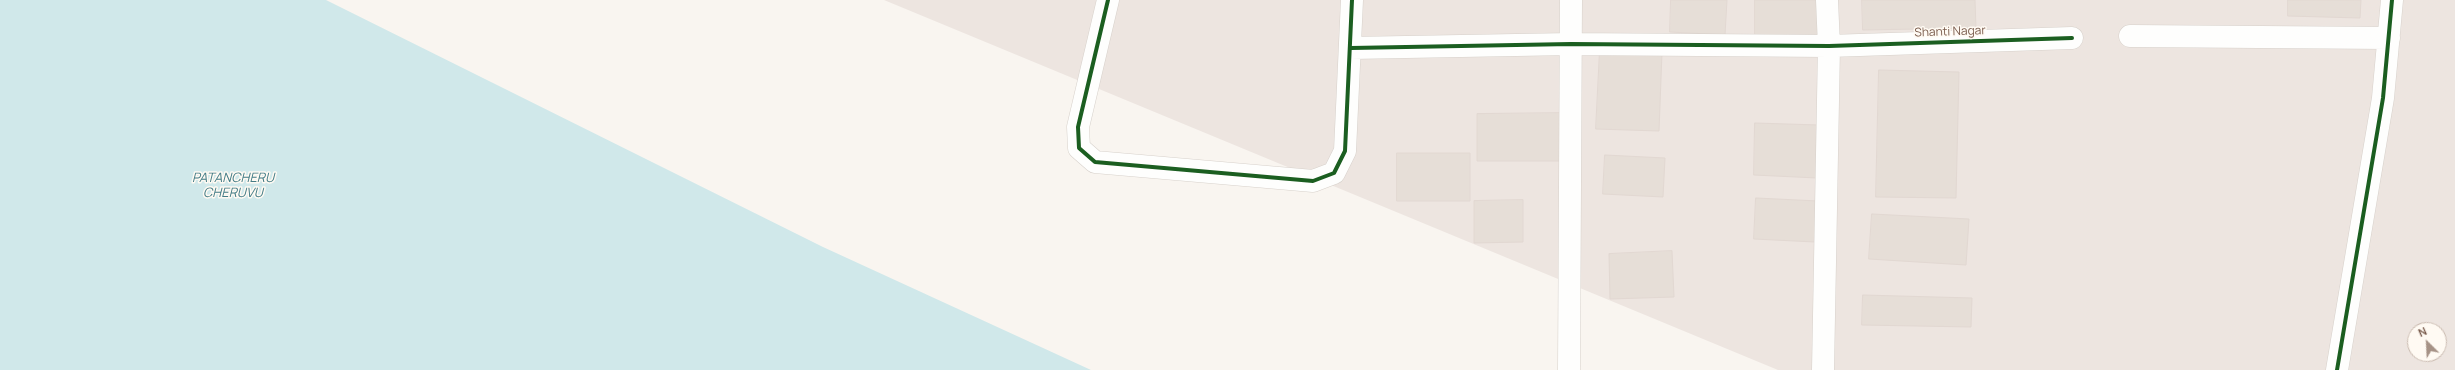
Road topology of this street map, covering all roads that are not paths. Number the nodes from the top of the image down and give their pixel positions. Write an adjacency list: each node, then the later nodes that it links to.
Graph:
1 (1108, 0): 11 (street)
2 (1352, 0): 11 (street)
3 (1572, 0): 9 (street)
4 (1827, 0): 10 (street)
5 (2392, 0): 8 (street)
6 (2130, 36): 8 (street)
7 (2072, 38): 10 (street, Shanti Nagar)
8 (2389, 38): 14 (street)
9 (1571, 44): 10 (street, Shanti Nagar); 11 (street, Shanti Nagar); 12 (street)
10 (1829, 46): 13 (street)
11 (1351, 48)
12 (1569, 370)
13 (1823, 370)
14 (2337, 370)

